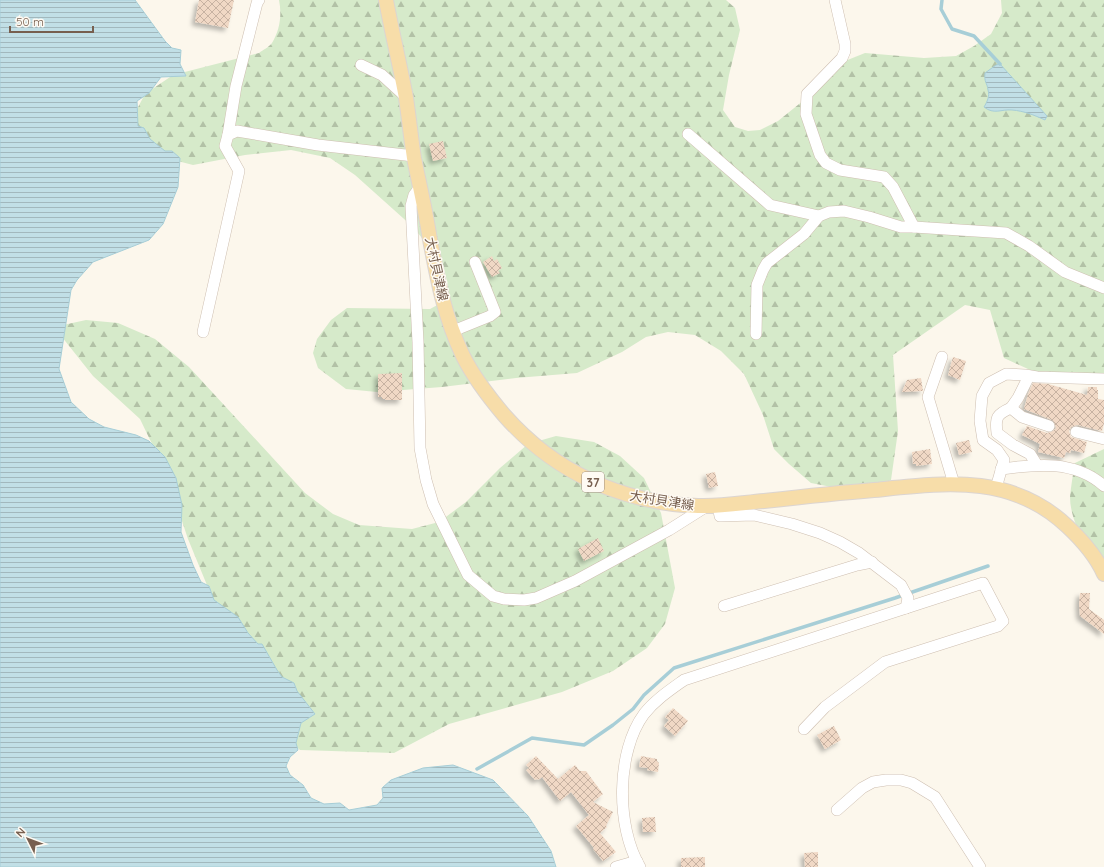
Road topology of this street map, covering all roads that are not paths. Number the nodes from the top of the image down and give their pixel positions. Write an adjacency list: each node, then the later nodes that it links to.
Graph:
1 (259, 0): 7 (street)
2 (386, 0): 5 (main road, 大村貝津線 / 37)
3 (836, 0): 11 (street)
4 (360, 64): 5 (street)
5 (406, 96): 8 (main road, 大村貝津線 / 37)
6 (688, 134): 10 (street)
7 (228, 135): 8 (street); 15 (street)
8 (414, 156): 9 (main road, 大村貝津線 / 37)
9 (420, 187): 14 (main road, 大村貝津線 / 37); 29 (street)
10 (819, 216): 11 (street); 16 (street)
11 (914, 228): 13 (street)
12 (475, 262): 14 (street)
13 (1104, 288)
14 (453, 331): 29 (main road, 大村貝津線 / 37)
15 (203, 332)
16 (756, 334)
17 (942, 357): 26 (street)
18 (1029, 376): 19 (street); 20 (street); 25 (street)
19 (1104, 379)
20 (1011, 408): 21 (street); 24 (street)
21 (1049, 426)
22 (1076, 432): 23 (street)
23 (1104, 439)
24 (1037, 465): 25 (street); 27 (street)
25 (1001, 469): 28 (street)
26 (954, 484): 28 (main road, 大村貝津線 / 37); 29 (main road, 大村貝津線 / 37)
27 (1104, 486)
28 (996, 488): 31 (main road, 大村貝津線 / 37)
29 (712, 506): 30 (street)
30 (872, 562): 32 (street); 33 (street)
31 (1104, 574)
32 (724, 606)
33 (906, 608): 34 (street); 36 (street)
34 (804, 729)
35 (836, 810): 38 (street)
36 (638, 864): 37 (street)
37 (616, 867)
38 (980, 867)

